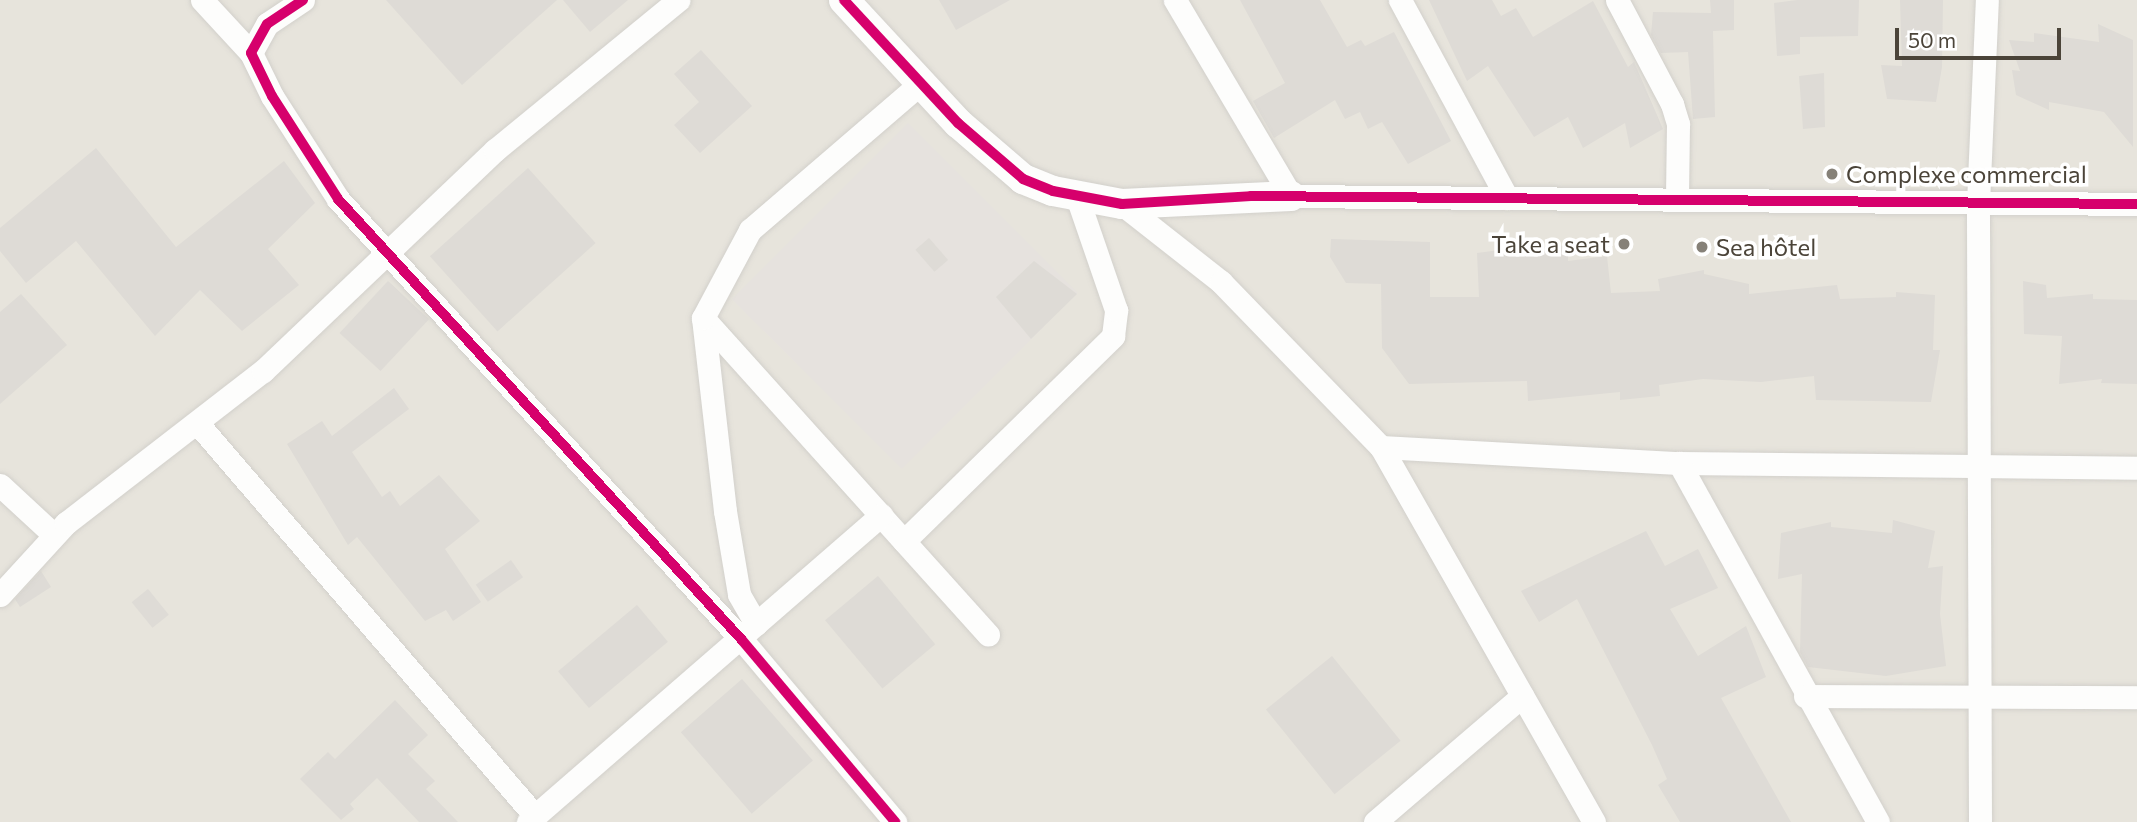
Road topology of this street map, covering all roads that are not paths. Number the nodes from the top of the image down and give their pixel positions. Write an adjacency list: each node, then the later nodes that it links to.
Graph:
1 (202, 0): 9 (street)
2 (303, 0): 9 (street)
3 (678, 0): 18 (street)
4 (844, 0): 10 (street)
5 (1175, 0): 11 (street)
6 (1400, 0): 13 (street)
7 (1618, 0): 14 (street)
8 (1987, 0): 15 (street)
9 (251, 53): 18 (street)
10 (921, 83): 12 (street); 19 (street)
11 (1291, 196): 13 (street); 16 (street)
12 (1077, 197): 16 (street); 28 (street)
13 (1507, 198): 14 (street)
14 (1677, 200): 15 (street)
15 (1978, 203): 17 (street); 24 (street)
16 (1122, 204): 21 (street)
17 (2137, 204)
18 (390, 251): 20 (street); 30 (street)
19 (703, 317): 26 (street); 30 (street)
20 (198, 424): 27 (street); 36 (street)
21 (1381, 447): 22 (street); 33 (street)
22 (1679, 463): 24 (street); 34 (street)
23 (2137, 468): 24 (street)
24 (1978, 469): 32 (street)
25 (0, 485): 27 (street)
26 (881, 515): 28 (street); 30 (street)
27 (53, 534): 29 (street)
28 (904, 541): 31 (street)
29 (0, 595)
30 (749, 632): 36 (street); 37 (street)
31 (988, 635)
32 (1981, 694): 34 (street); 35 (street); 41 (street)
33 (1522, 696): 38 (street); 39 (street)
34 (1805, 696): 40 (street)
35 (2137, 697)
36 (531, 819)
37 (895, 822)
38 (1375, 822)
39 (1594, 822)
40 (1878, 822)
41 (1980, 822)

